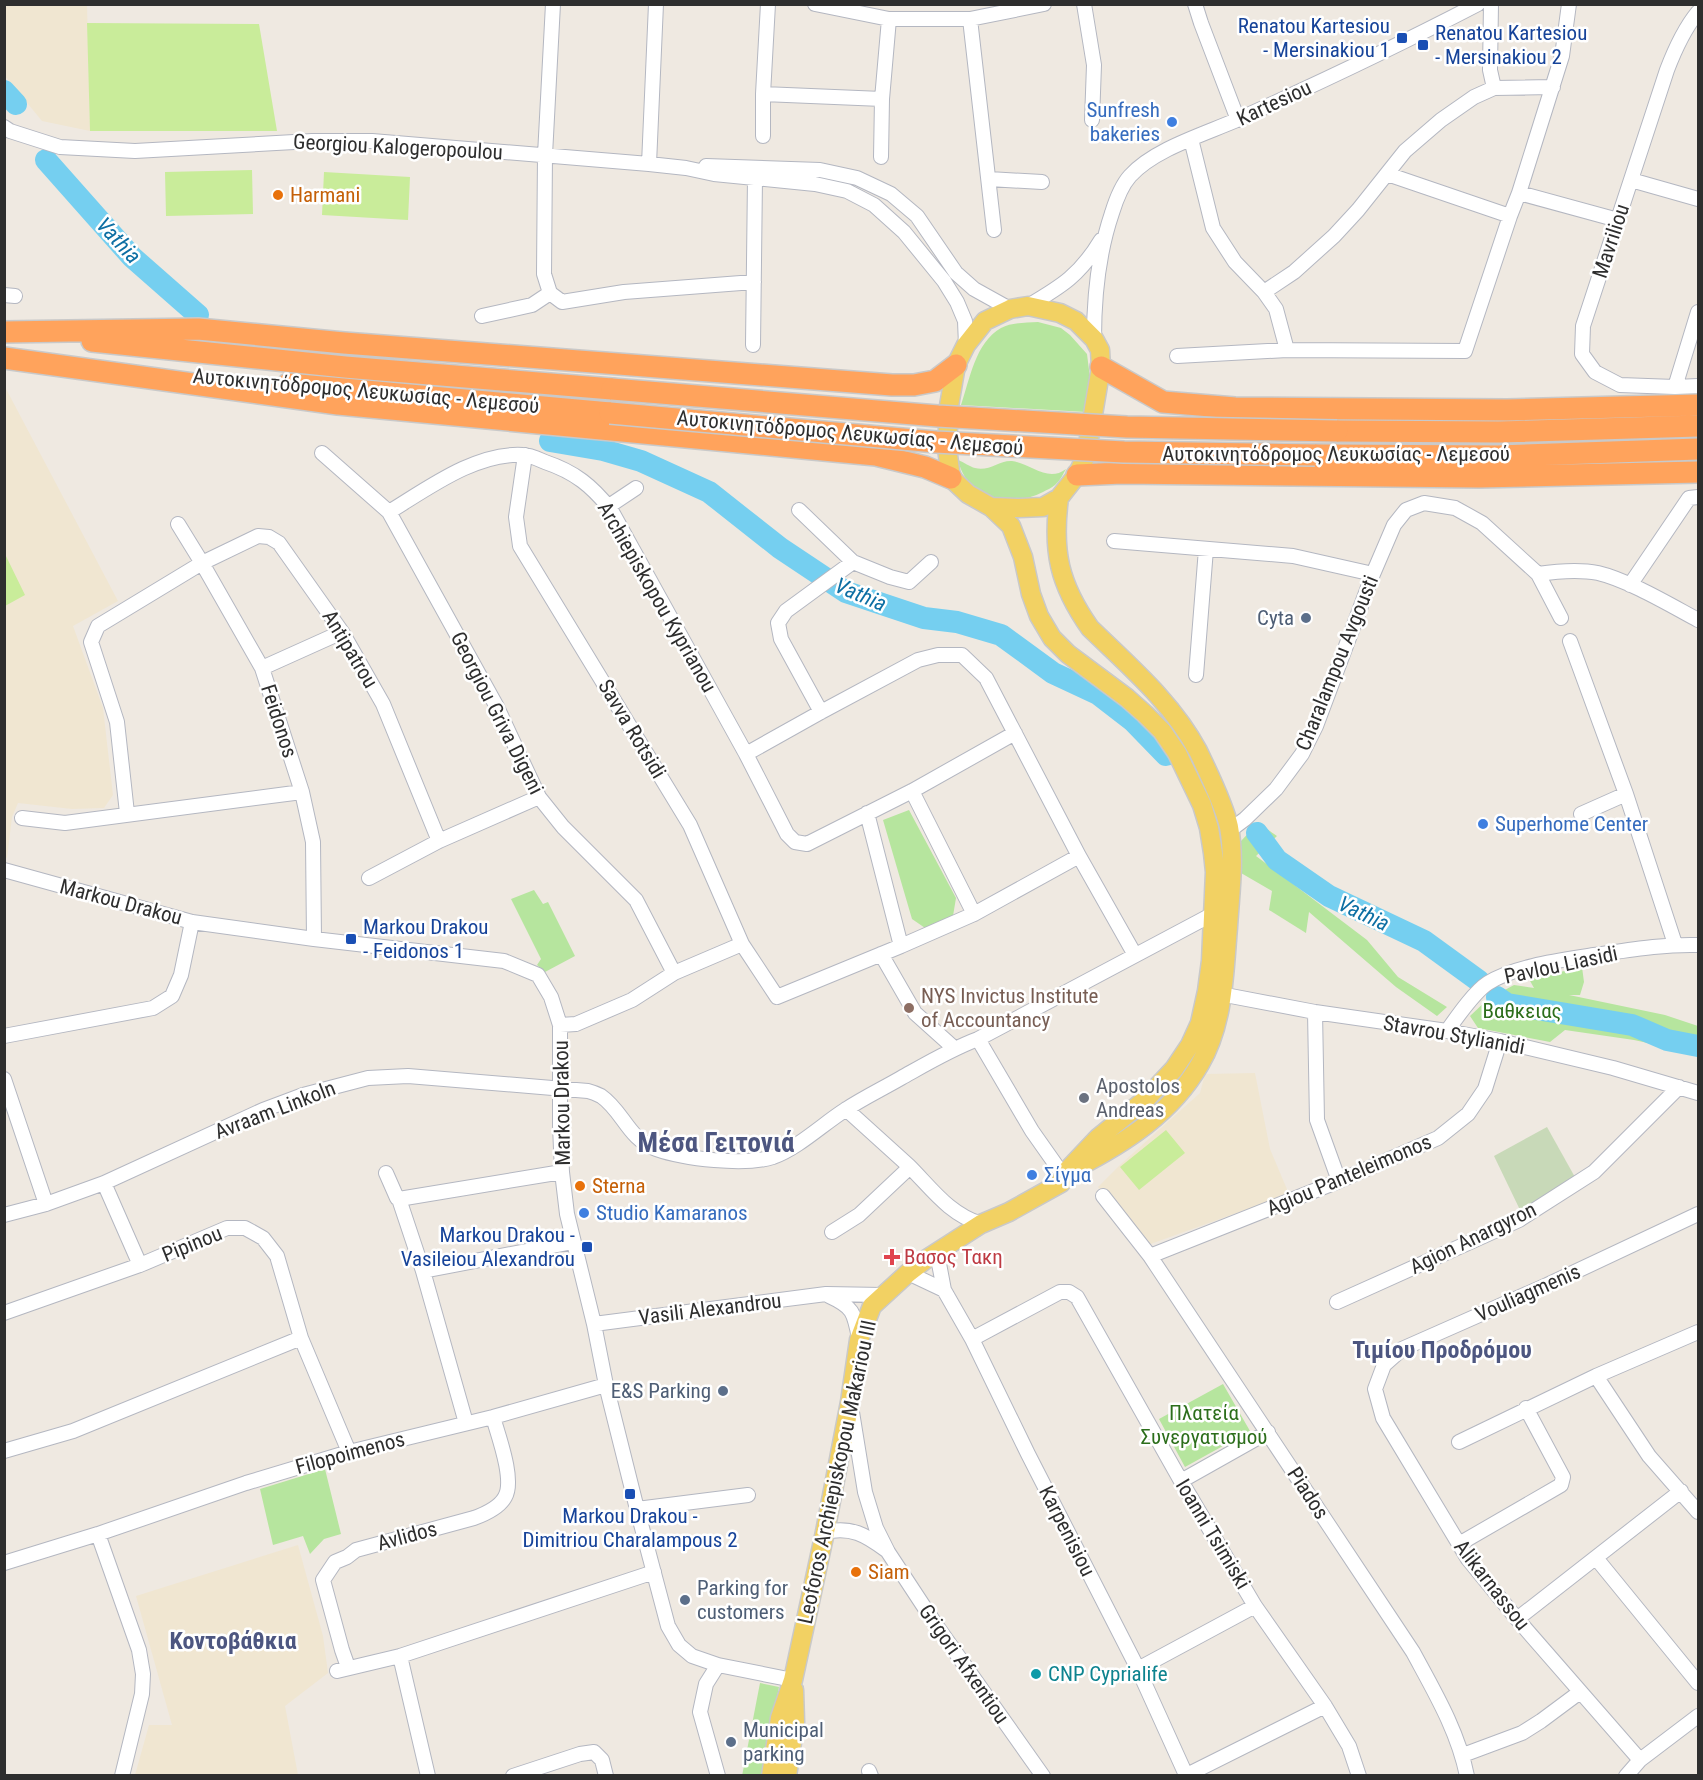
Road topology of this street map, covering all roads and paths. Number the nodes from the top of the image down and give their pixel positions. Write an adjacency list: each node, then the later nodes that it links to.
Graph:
1 (553, 4): 23 (street)
2 (656, 4): 25 (street)
3 (768, 4): 16 (street)
4 (815, 4): 12 (street)
5 (1044, 4): 13 (street)
6 (1084, 4): 18 (street)
7 (1195, 4): 19 (street)
8 (1478, 4): 19 (street, Kartesiou)
9 (1491, 4): 15 (street)
10 (1569, 4): 14 (street)
11 (1698, 12): 30 (street, Mavriliou)
12 (889, 19): 13 (street); 17 (street)
13 (970, 19): 29 (street)
14 (1553, 87): 15 (street); 32 (street)
15 (1494, 88): 27 (street)
16 (763, 94): 17 (street); 21 (street)
17 (882, 99): 24 (street)
18 (1092, 120)
19 (1238, 120): 22 (street, Kartesiou)
20 (6, 131): 23 (street, Georgiou Kalogeropoulou)
21 (763, 136)
22 (1191, 139): 37 (street, Kartesiou); 39 (street)
23 (545, 155): 25 (street, Georgiou Kalogeropoulou); 40 (street)
24 (881, 157)
25 (649, 164): 26 (street, Georgiou Kalogeropoulou)
26 (686, 168): 28 (street); 42 (street)
27 (1387, 174): 34 (street); 39 (street)
28 (755, 178): 38 (street); 48 (street)
29 (989, 179): 31 (street); 36 (street)
30 (1631, 180): 33 (street); 35 (street, Mavriliou)
31 (1042, 182)
32 (1519, 193): 34 (street); 35 (street)
33 (1698, 199)
34 (1510, 216): 49 (street)
35 (1618, 220): 55 (street, Mavriliou)
36 (994, 230)
37 (1105, 234): 41 (street, Kartesiou); 46 (street, Kartesiou)
38 (754, 282): 40 (street); 47 (street)
39 (1264, 292): 49 (street)
40 (550, 293): 44 (street)
41 (1028, 306): 42 (main road); 46 (main road)
42 (1010, 309): 48 (main road)
43 (1698, 312): 55 (street)
44 (482, 316)
45 (4, 332): 52 (highway); 57 (highway, Αυτοκινητόδρομος Λευκωσίας - Λεμεσού, bridge)
46 (1094, 339): 53 (main road)
47 (753, 345)
48 (966, 345): 52 (main road)
49 (1287, 350): 50 (street)
50 (1177, 356)
51 (4, 358): 58 (highway, Αυτοκινητόδρομος Λευκωσίας - Λεμεσού, bridge); 63 (highway)
52 (956, 365): 63 (main road)
53 (1101, 367): 56 (highway); 62 (main road)
54 (1698, 386): 55 (street, Mavriliou)
55 (1675, 387)
56 (1698, 405)
57 (1698, 426)
58 (1698, 449)
59 (322, 453): 70 (street, Georgiou Griva Digeni)
60 (525, 455): 67 (street, Archiepiskopou Kyprianou); 70 (street, Archiepiskopou Kyprianou); 106 (street, Savva Rotsidi)
61 (1698, 472): 62 (highway)
62 (1077, 475): 66 (main road)
63 (951, 478): 68 (main road)
64 (636, 488): 67 (street)
65 (1698, 497): 79 (street)
66 (1059, 498): 68 (main road); 97 (main road, Leoforos Archiepiskopou Makariou III)
67 (609, 506): 88 (street, Archiepiskopou Kyprianou)
68 (990, 507): 103 (main road, Leoforos Archiepiskopou Makariou III)
69 (799, 510): 74 (street)
70 (389, 512): 92 (street, Georgiou Griva Digeni)
71 (178, 524): 76 (street, Feidonos)
72 (1114, 541): 73 (street)
73 (1206, 549): 77 (street); 85 (street)
74 (853, 562): 75 (street); 86 (street)
75 (931, 562)
76 (202, 563): 82 (street, Antipatrou); 84 (street, Feidonos); 93 (street, Antipatrou)
77 (1373, 574): 78 (street, Charalampou Avgousti); 97 (street, Charalampou Avgousti)
78 (1538, 574): 79 (street); 80 (street)
79 (1630, 585): 81 (street)
80 (1562, 618)
81 (1698, 620)
82 (342, 632): 84 (street); 98 (street, Antipatrou)
83 (1570, 641): 91 (street)
84 (262, 668): 90 (street, Feidonos)
85 (1196, 675)
86 (821, 712): 87 (street); 88 (street)
87 (1015, 734): 89 (street); 99 (street)
88 (746, 754): 94 (street, Archiepiskopou Kyprianou)
89 (912, 790): 94 (street); 102 (street)
90 (302, 792): 93 (street); 105 (street, Feidonos)
91 (1626, 795): 95 (street); 107 (street)
92 (539, 796): 98 (street); 112 (street, Georgiou Griva Digeni)
93 (127, 813): 96 (street)
94 (867, 813): 109 (street)
95 (1581, 814)
96 (22, 818)
97 (1229, 831): 113 (main road, Leoforos Archiepiskopou Makariou III)
98 (439, 841): 101 (street)
99 (1079, 856): 102 (street); 111 (street)
100 (4, 870): 104 (street, Markou Drakou)
101 (369, 878)
102 (974, 914): 109 (street)
103 (1212, 914): 111 (street, Avraam Linkoln); 113 (main road, Leoforos Archiepiskopou Makariou III)
104 (192, 922): 105 (street, Markou Drakou); 117 (street)
105 (314, 939): 115 (street, Markou Drakou)
106 (742, 944): 110 (street, Savva Rotsidi); 112 (street)
107 (1675, 944): 108 (street, Pavlou Liasidi); 116 (street, Pavlou Liasidi)
108 (1698, 945)
109 (901, 946): 110 (street)
110 (881, 954): 120 (street)
111 (1134, 955): 118 (street, Avraam Linkoln)
112 (674, 973): 115 (street)
113 (1215, 993): 114 (street, Stavrou Stylianidi); 129 (main road, Leoforos Archiepiskopou Makariou III)
114 (1315, 1012): 116 (street, Stavrou Stylianidi); 130 (street)
115 (560, 1025): 122 (street, Markou Drakou)
116 (1447, 1031): 119 (street, Stavrou Stylianidi)
117 (4, 1036)
118 (978, 1039): 120 (street, Avraam Linkoln); 129 (street)
119 (1500, 1041): 123 (street, Stavrou Stylianidi); 130 (street, Agiou Panteleimonos)
120 (954, 1048): 125 (street, Avraam Linkoln)
121 (4, 1079): 134 (street)
122 (560, 1088): 125 (street, Avraam Linkoln); 127 (street, Markou Drakou); 131 (street, Avraam Linkoln)
123 (1679, 1088): 124 (street, Stavrou Stylianidi); 148 (street, Agion Anargyron)
124 (1698, 1093)
125 (846, 1109): 126 (street)
126 (910, 1167): 137 (street); 138 (street)
127 (562, 1172): 133 (street); 139 (street, Markou Drakou)
128 (386, 1173): 133 (street)
129 (1063, 1175): 137 (main road, Leoforos Archiepiskopou Makariou III)
130 (1339, 1181): 141 (street, Agiou Panteleimonos)
131 (104, 1183): 134 (street, Avraam Linkoln); 142 (street)
132 (1103, 1196): 141 (street, Piados)
133 (399, 1199): 143 (street)
134 (46, 1204): 136 (street, Avraam Linkoln)
135 (1698, 1214): 157 (street, Vouliagmenis)
136 (4, 1215)
137 (987, 1221): 140 (main road, Leoforos Archiepiskopou Makariou III)
138 (832, 1232)
139 (573, 1242): 143 (street); 150 (street, Markou Drakou)
140 (937, 1253): 144 (main road, Leoforos Archiepiskopou Makariou III); 145 (street, Karpenisiou)
141 (1150, 1256): 162 (street, Piados)
142 (140, 1265): 149 (street, Pipinou); 152 (street, Pipinou)
143 (423, 1271): 161 (street)
144 (908, 1273): 145 (street); 147 (main road, Leoforos Archiepiskopou Makariou III)
145 (944, 1290): 153 (street, Karpenisiou)
146 (826, 1294): 147 (street, Vasili Alexandrou); 150 (street, Vasili Alexandrou); 154 (street)
147 (882, 1295): 154 (main road, Leoforos Archiepiskopou Makariou III)
148 (1337, 1302)
149 (4, 1313)
150 (594, 1324): 156 (street, Markou Drakou)
151 (1698, 1332): 155 (street)
152 (301, 1338): 164 (street); 165 (street, Pipinou)
153 (972, 1339): 166 (street, Ioanni Tsimiski); 182 (street, Karpenisiou)
154 (860, 1340): 158 (main road, Leoforos Archiepiskopou Makariou III)
155 (1596, 1376): 159 (street); 167 (street)
156 (606, 1385): 160 (street, Filopoimenos); 169 (street, Markou Drakou)
157 (1375, 1389): 173 (street, Alikarnassou)
158 (850, 1402): 171 (main road, Leoforos Archiepiskopou Makariou III); 174 (street, Grigori Afxentiou)
159 (1526, 1408): 163 (street); 173 (street)
160 (493, 1417): 161 (street, Filopoimenos); 180 (street, Avlidos)
161 (466, 1423): 165 (street, Filopoimenos)
162 (1268, 1432): 166 (street); 188 (street, Piados)
163 (1459, 1442)
164 (4, 1451)
165 (349, 1452): 172 (street, Filopoimenos)
166 (1181, 1481): 178 (street, Ioanni Tsimiski)
167 (1681, 1491): 170 (street); 175 (street)
168 (748, 1495): 169 (street)
169 (637, 1509): 177 (street, Markou Drakou)
170 (1698, 1512)
171 (825, 1532): 174 (street, Grigori Afxentiou); 183 (main road, Leoforos Archiepiskopou Makariou III)
172 (98, 1534): 176 (street, Filopoimenos); 192 (street)
173 (1459, 1544): 179 (street, Alikarnassou)
174 (888, 1552): 198 (street, Grigori Afxentiou)
175 (1596, 1558): 179 (street); 184 (street)
176 (4, 1563)
177 (654, 1572): 180 (street); 181 (street, Markou Drakou)
178 (1255, 1606): 182 (street); 186 (street, Ioanni Tsimiski)
179 (1516, 1618): 185 (street, Alikarnassou)
180 (400, 1656): 193 (street)
181 (718, 1665): 183 (street, Markou Drakou); 195 (street)
182 (1138, 1669): 191 (street, Karpenisiou)
183 (794, 1680): 196 (main road, Leoforos Archiepiskopou Makariou III); 197 (main road, Leoforos Archiepiskopou Makariou III)
184 (1698, 1683)
185 (1580, 1692): 188 (street); 189 (street, Alikarnassou)
186 (1325, 1706): 191 (street); 199 (street, Ioanni Tsimiski)
187 (1698, 1716): 189 (street)
188 (1463, 1755): 200 (street, Piados)
189 (1640, 1760): 201 (street)
190 (515, 1775): 194 (street)
191 (1186, 1775)
192 (122, 1776)
193 (429, 1776)
194 (606, 1776)
195 (718, 1776)
196 (771, 1776)
197 (787, 1776)
198 (1043, 1776)
199 (1359, 1776)
200 (1467, 1776)
201 (1626, 1776)

